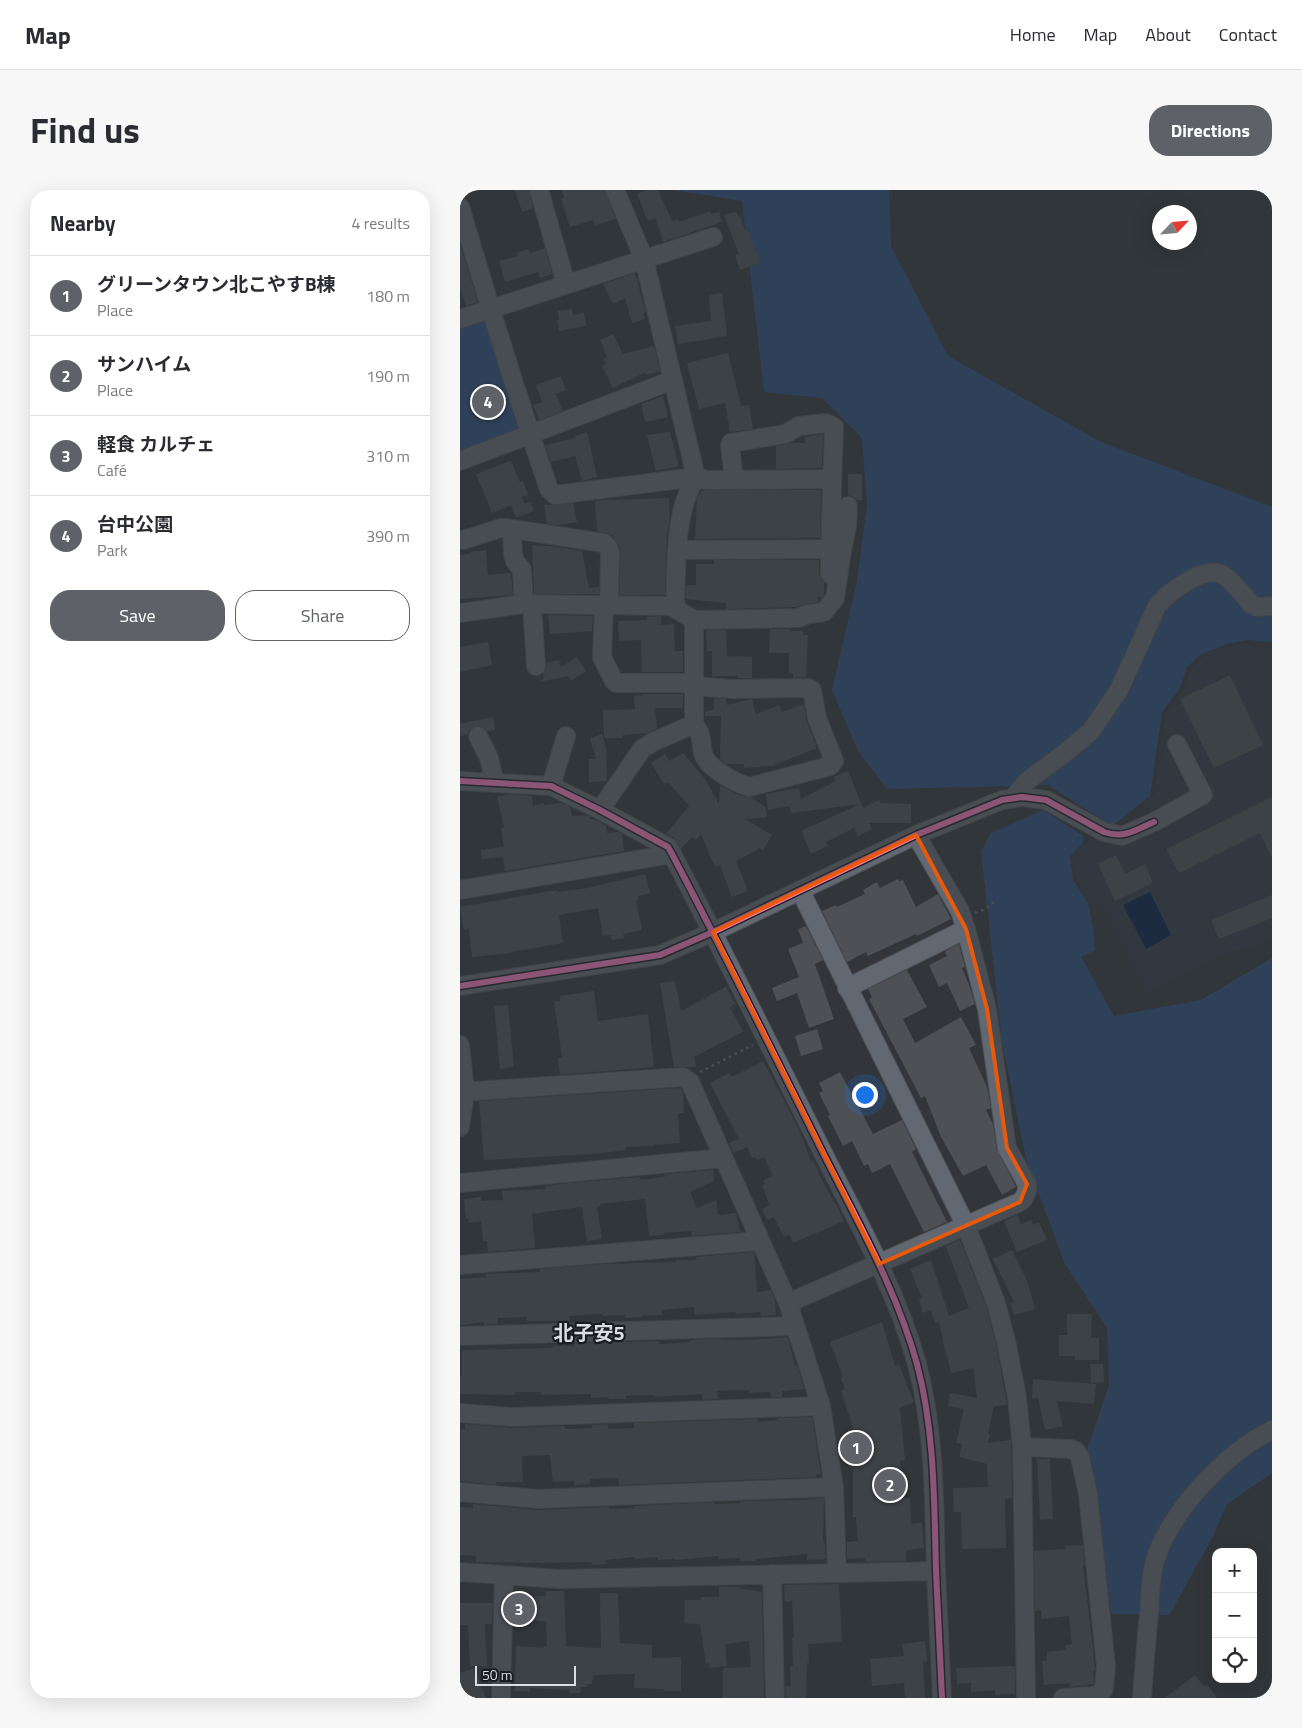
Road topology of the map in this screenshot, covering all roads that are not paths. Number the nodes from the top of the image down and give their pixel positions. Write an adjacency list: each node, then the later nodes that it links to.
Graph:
1 (539, 190): 6 (street)
2 (615, 190): 5 (street)
3 (460, 207): 7 (street)
4 (713, 237): 5 (street)
5 (644, 259): 6 (street); 9 (street)
6 (566, 284): 7 (street)
7 (490, 309): 8 (street); 10 (street)
8 (460, 319)
9 (673, 380): 10 (street); 12 (street)
10 (530, 434): 11 (street); 12 (street)
11 (460, 461)
12 (696, 477): 14 (street); 19 (street)
13 (832, 479): 14 (street); 14 (street); 18 (street)
14 (734, 480)
15 (848, 506): 20 (street)
16 (512, 530): 17 (street); 21 (street); 22 (street)
17 (463, 540)
18 (830, 549): 19 (street); 20 (street)
19 (677, 550): 24 (street)
20 (831, 602): 26 (street)
21 (528, 604): 22 (street); 25 (street); 27 (street)
22 (607, 606): 24 (street); 28 (street)
23 (1272, 606): 36 (street)
24 (675, 609): 26 (street)
25 (460, 612)
26 (694, 620): 28 (street)
27 (536, 666)
28 (694, 684): 29 (street); 29 (street)
29 (694, 724): 37 (street)
30 (478, 736): 34 (street)
31 (566, 736): 35 (street)
32 (1177, 744): 36 (street)
33 (460, 781): 34 (street)
34 (495, 783): 35 (street)
35 (551, 786): 37 (street)
36 (1013, 798): 38 (street)
37 (600, 810): 39 (street)
38 (916, 834): 41 (street); 42 (street)
39 (672, 854): 40 (street); 43 (street)
40 (460, 890)
41 (800, 890): 43 (street); 45 (street)
42 (964, 924): 45 (street); 51 (street)
43 (713, 932): 44 (street); 53 (street)
44 (460, 986)
45 (847, 988): 51 (street)
46 (460, 1045): 47 (street)
47 (463, 1092): 48 (street); 49 (street)
48 (460, 1127)
49 (722, 1158): 50 (street); 52 (street)
50 (460, 1183)
51 (966, 1226): 53 (street); 61 (street)
52 (760, 1241): 54 (street); 55 (street)
53 (879, 1264): 55 (street); 64 (street)
54 (460, 1265)
55 (788, 1303): 56 (street)
56 (795, 1326): 57 (street); 58 (street)
57 (460, 1336)
58 (821, 1406): 59 (street); 62 (street)
59 (460, 1413)
60 (1272, 1430): 74 (street)
61 (1022, 1448): 72 (street); 73 (street)
62 (834, 1487): 63 (street); 66 (street)
63 (460, 1492)
64 (936, 1570): 66 (street); 71 (street)
65 (460, 1572): 68 (street)
66 (837, 1573): 67 (street)
67 (772, 1574): 68 (street); 70 (street)
68 (504, 1576): 69 (street)
69 (502, 1698)
70 (775, 1698)
71 (942, 1698)
72 (1026, 1698)
73 (1063, 1698)
74 (1142, 1698)

